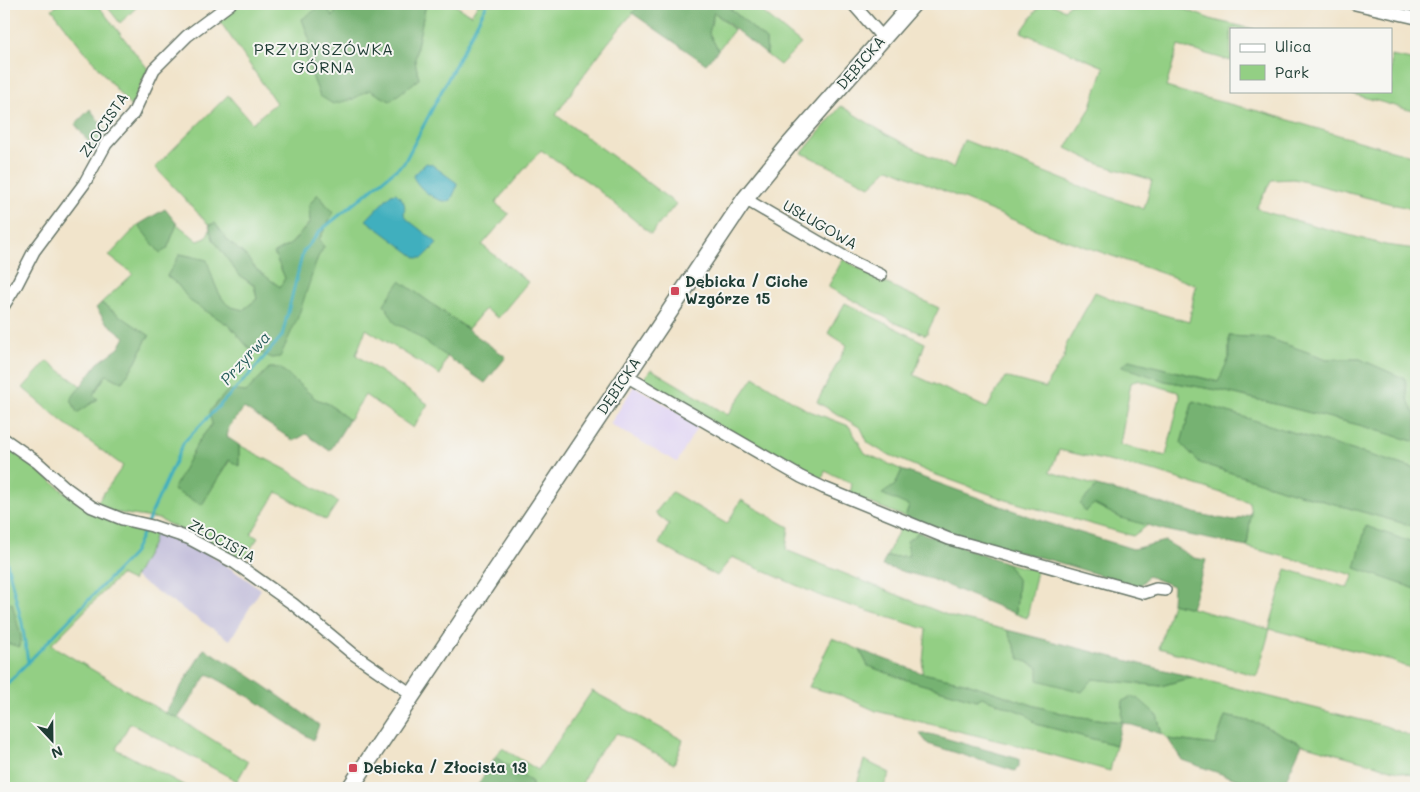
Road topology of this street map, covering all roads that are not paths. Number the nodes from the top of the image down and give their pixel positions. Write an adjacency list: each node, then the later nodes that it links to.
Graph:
1 (230, 4): 9 (street, ZŁOCISTA)
2 (853, 4): 6 (street)
3 (913, 4): 6 (street, DĘBICKA)
4 (1355, 4): 5 (street)
5 (1416, 18)
6 (882, 38): 7 (street, DĘBICKA)
7 (745, 199): 8 (street, USŁUGOWA); 10 (street, DĘBICKA)
8 (881, 275)
9 (4, 305)
10 (626, 376): 12 (street); 13 (street, DĘBICKA)
11 (4, 439): 13 (street, ZŁOCISTA)
12 (1165, 590)
13 (413, 695): 14 (street, DĘBICKA)
14 (350, 788)

